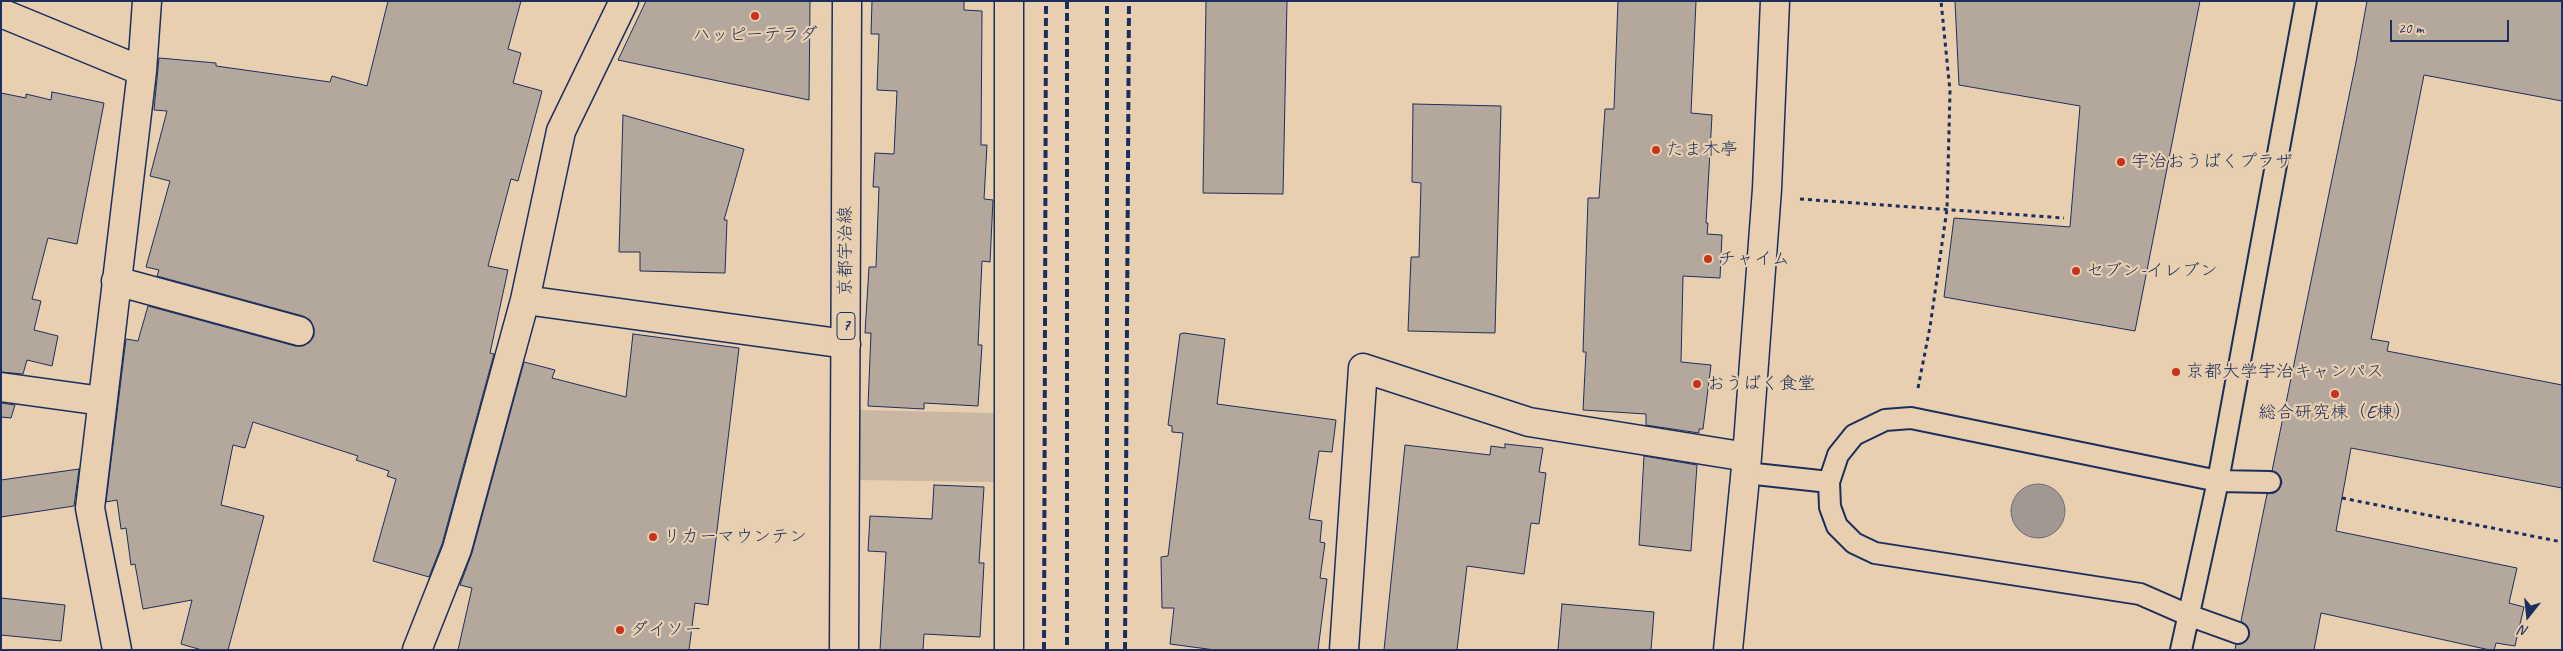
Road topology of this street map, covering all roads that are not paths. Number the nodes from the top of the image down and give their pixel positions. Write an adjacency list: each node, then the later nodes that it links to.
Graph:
1 (147, 1): 8 (street)
2 (624, 1): 10 (street)
3 (846, 1): 12 (street, 京都宇治線 / 7)
4 (1009, 1): 24 (street)
5 (1775, 1): 15 (street)
6 (2306, 1): 16 (lane)
7 (1, 13): 8 (street)
8 (142, 71): 9 (street)
9 (116, 281): 11 (street); 14 (street)
10 (525, 300): 12 (street); 22 (street)
11 (298, 331)
12 (846, 344): 23 (street, 京都宇治線 / 7)
13 (1, 387): 14 (street)
14 (102, 401): 21 (street)
15 (1746, 465): 17 (lane); 25 (street); 26 (street)
16 (2218, 481): 17 (lane); 18 (lane); 19 (lane)
17 (1829, 482): 19 (lane)
18 (2270, 482)
19 (2188, 615): 20 (lane); 27 (lane)
20 (2238, 633)
21 (117, 650)
22 (417, 650)
23 (844, 650)
24 (1009, 650)
25 (1344, 650)
26 (1728, 650)
27 (2181, 650)

